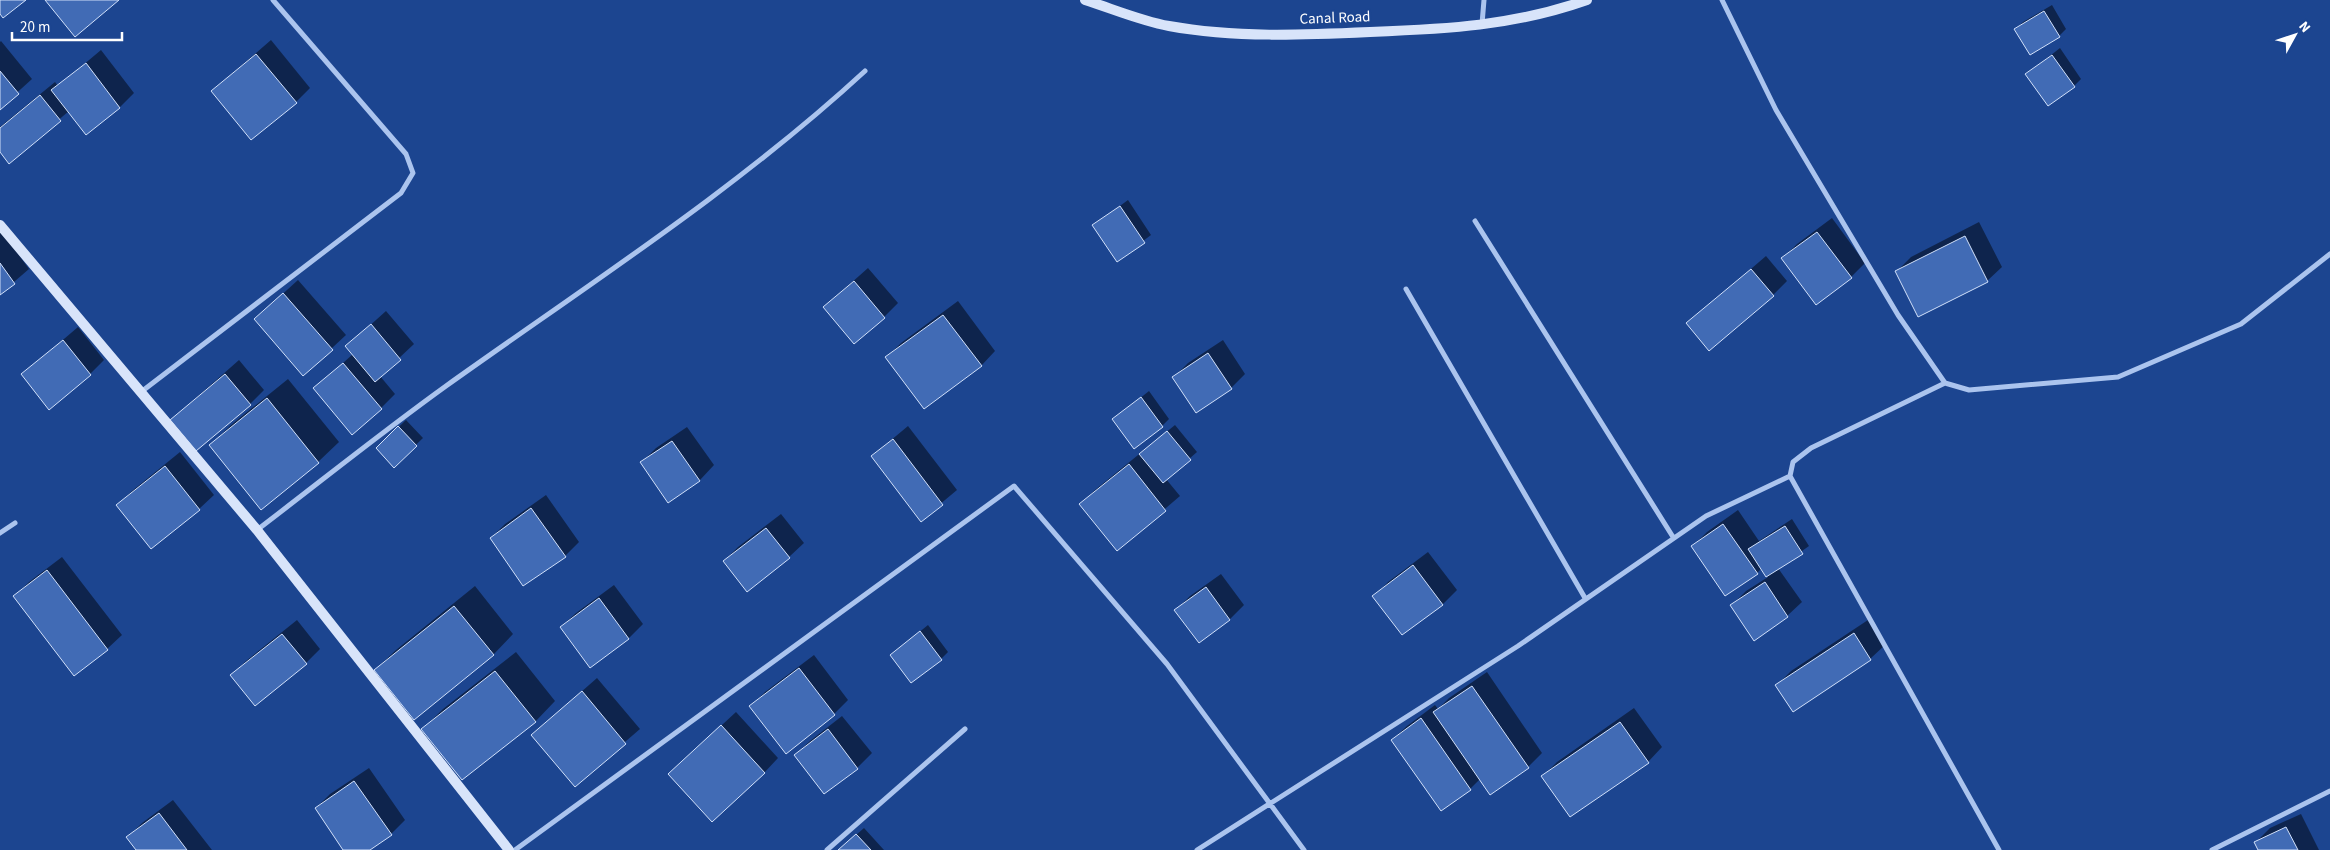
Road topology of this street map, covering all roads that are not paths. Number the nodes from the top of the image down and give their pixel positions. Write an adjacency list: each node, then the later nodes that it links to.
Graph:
1 (273, 0): 13 (street)
2 (1085, 0): 6 (street, Canal Road)
3 (1484, 0): 6 (street)
4 (1587, 0): 6 (street, Canal Road)
5 (1722, 0): 12 (street)
6 (1482, 25)
7 (865, 71): 16 (street)
8 (1475, 221): 18 (street)
9 (0, 225): 13 (street)
10 (2330, 254): 12 (street)
11 (1406, 290): 19 (street)
12 (1945, 383): 14 (street)
13 (141, 392): 16 (street)
14 (1790, 476): 18 (street); 28 (street)
15 (15, 523): 17 (street)
16 (257, 530): 23 (street)
17 (0, 533)
18 (1674, 537): 19 (street)
19 (1585, 598): 22 (street)
20 (965, 728): 25 (street)
21 (2330, 792): 29 (street)
22 (1270, 804): 24 (street); 26 (street); 27 (street)
23 (509, 850)
24 (515, 850)
25 (827, 850)
26 (1197, 850)
27 (1304, 850)
28 (1999, 850)
29 (2212, 850)

